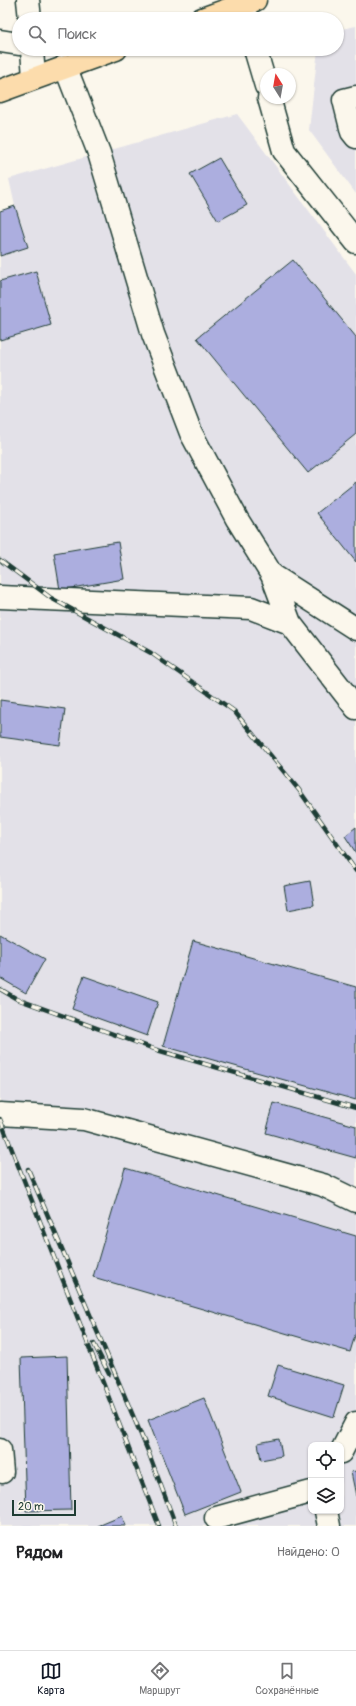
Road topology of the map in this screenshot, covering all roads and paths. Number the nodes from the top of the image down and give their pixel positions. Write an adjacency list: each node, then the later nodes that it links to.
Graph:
1 (28, 0): 3 (street)
2 (248, 8): 4 (main road)
3 (29, 12)
4 (231, 12)
5 (0, 41): 6 (street)
6 (12, 43)
7 (32, 56): 12 (street)
8 (95, 56): 10 (main road)
9 (257, 56): 11 (street)
10 (65, 66): 12 (main road); 18 (street)
11 (261, 68)
12 (34, 78): 13 (main road)
13 (0, 91)
14 (356, 97): 16 (street)
15 (271, 104): 17 (street)
16 (356, 137)
17 (356, 242)
18 (272, 575): 20 (street); 21 (street)
19 (0, 597): 20 (street)
20 (290, 623): 22 (street)
21 (356, 629)
22 (356, 708)
23 (0, 1114): 24 (street)
24 (356, 1201)
25 (356, 1423): 26 (street)
26 (344, 1446)
27 (0, 1450): 28 (street)
28 (2, 1472)
29 (308, 1493): 31 (street)
30 (327, 1514): 32 (street)
31 (216, 1518)
32 (329, 1526)

